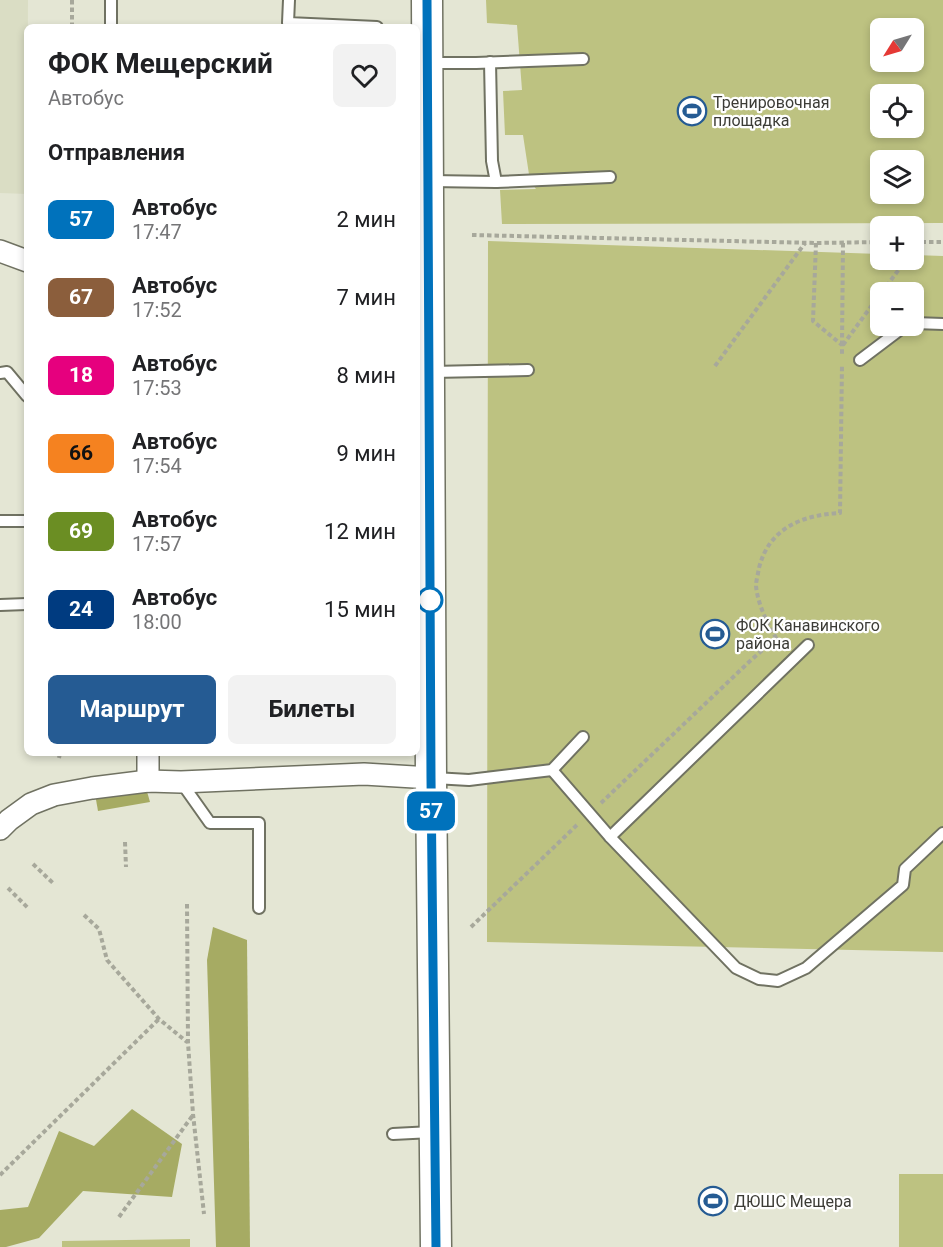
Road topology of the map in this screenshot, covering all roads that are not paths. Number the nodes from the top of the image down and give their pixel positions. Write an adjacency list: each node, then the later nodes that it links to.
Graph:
1 (111, 0): 4 (lane)
2 (289, 0): 5 (lane)
3 (427, 0): 8 (main road)
4 (111, 24)
5 (310, 24)
6 (583, 58): 7 (lane)
7 (490, 62): 8 (lane); 11 (lane)
8 (422, 63): 10 (main road)
9 (610, 177): 11 (lane)
10 (428, 181): 11 (lane); 13 (main road)
11 (496, 182)
12 (0, 251): 14 (street)
13 (422, 258): 20 (main road)
14 (24, 260)
15 (924, 323): 16 (lane)
16 (943, 324)
17 (892, 336): 18 (lane)
18 (860, 360)
19 (528, 370): 20 (lane)
20 (428, 372): 31 (main road)
21 (0, 373): 22 (lane)
22 (24, 392)
23 (0, 521): 24 (lane)
24 (24, 521)
25 (24, 604): 26 (lane)
26 (0, 605)
27 (808, 645): 36 (lane)
28 (582, 737): 30 (lane)
29 (148, 756): 32 (street)
30 (552, 770): 31 (lane); 36 (lane)
31 (431, 778): 33 (street); 38 (main road)
32 (148, 781): 33 (street); 34 (street)
33 (181, 782): 37 (lane)
34 (0, 829)
35 (943, 833): 36 (lane)
36 (610, 837)
37 (259, 908)
38 (435, 1132): 39 (lane); 40 (main road)
39 (393, 1134)
40 (436, 1247)

